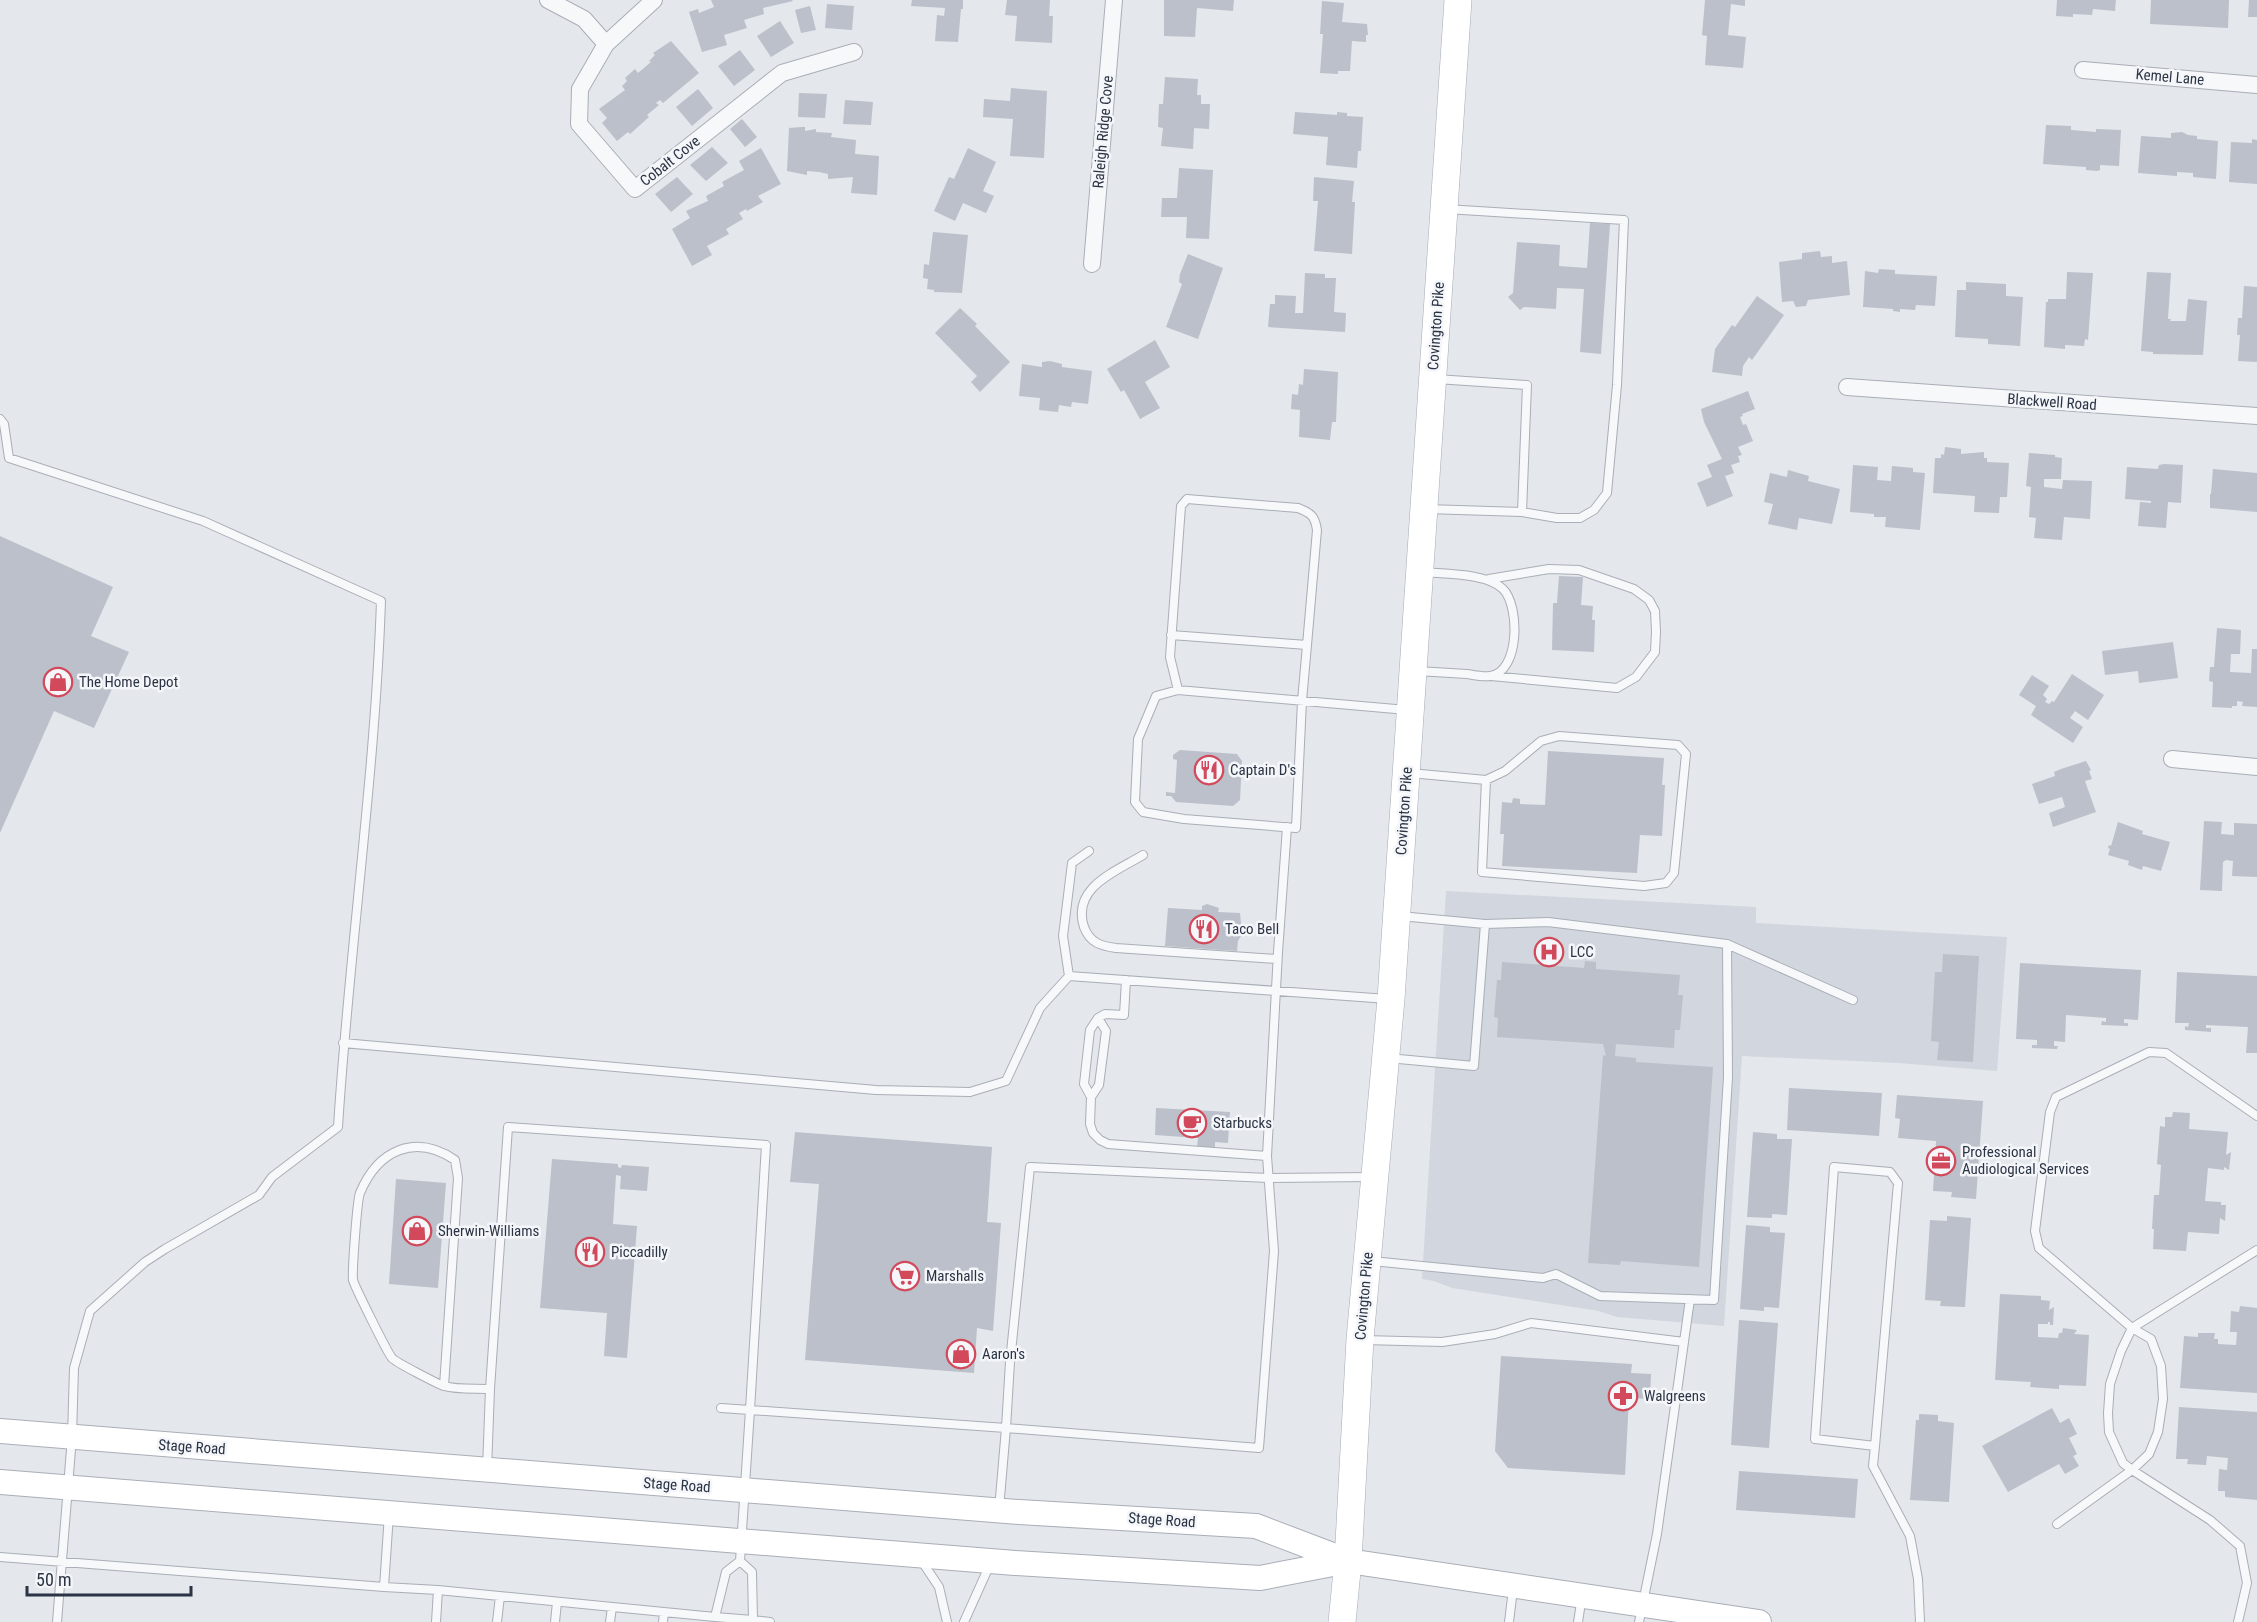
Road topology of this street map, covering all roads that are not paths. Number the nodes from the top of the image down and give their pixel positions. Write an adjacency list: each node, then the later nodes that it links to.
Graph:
1 (548, 0): 5 (street)
2 (654, 0): 5 (street)
3 (1114, 0): 10 (street, Raleigh Ridge Cove)
4 (1458, 0): 9 (main road, Covington Pike)
5 (606, 44): 6 (street, Cobalt Cove)
6 (854, 52)
7 (2083, 70): 8 (street, Kemel Lane)
8 (2257, 85)
9 (1444, 208): 11 (main road, Covington Pike); 17 (lane)
10 (1092, 264)
11 (1433, 379): 16 (main road, Covington Pike); 17 (lane)
12 (1847, 387): 13 (street, Blackwell Road)
13 (2257, 416)
14 (0, 418): 15 (lane)
15 (4, 458): 44 (lane)
16 (1424, 508): 17 (lane); 18 (main road, Covington Pike)
17 (1522, 512)
18 (1420, 571): 19 (lane); 22 (main road, Covington Pike)
19 (1489, 579): 23 (lane); 23 (lane)
20 (1171, 634): 21 (lane); 21 (lane); 24 (lane)
21 (1306, 645): 25 (lane)
22 (1413, 670): 23 (lane); 26 (main road, Covington Pike)
23 (1491, 676)
24 (1178, 690): 25 (lane); 31 (lane)
25 (1302, 701): 26 (lane); 31 (lane)
26 (1411, 710): 29 (main road, Covington Pike)
27 (2172, 759): 28 (street)
28 (2257, 767)
29 (1406, 772): 30 (lane); 34 (main road, Covington Pike)
30 (1486, 780): 30 (lane)
31 (1287, 827): 37 (lane)
32 (1089, 851): 38 (lane)
33 (1143, 855): 37 (lane)
34 (1397, 915): 35 (lane); 41 (main road, Covington Pike)
35 (1485, 924): 36 (lane); 45 (lane)
36 (1727, 944): 42 (lane); 53 (lane)
37 (1277, 959): 40 (lane)
38 (1069, 976): 39 (lane); 44 (lane)
39 (1126, 980): 40 (lane); 43 (lane)
40 (1276, 991): 41 (lane); 48 (lane)
41 (1391, 999): 45 (main road, Covington Pike)
42 (1853, 1000)
43 (1098, 1018): 46 (lane); 46 (lane)
44 (343, 1043): 63 (lane)
45 (1386, 1058): 49 (main road, Covington Pike)
46 (1091, 1097): 48 (lane)
47 (2257, 1116): 54 (lane)
48 (1267, 1156): 50 (lane)
49 (1375, 1177): 50 (lane); 52 (main road, Covington Pike)
50 (1268, 1178): 61 (lane); 61 (lane)
51 (2257, 1250): 54 (lane)
52 (1367, 1261): 53 (lane); 55 (main road, Covington Pike)
53 (1690, 1299): 56 (lane)
54 (2132, 1328): 66 (lane); 66 (lane)
55 (1360, 1340): 56 (lane); 78 (main road, Covington Pike)
56 (1684, 1342): 87 (lane)
57 (444, 1386): 57 (lane); 58 (lane)
58 (490, 1389): 60 (lane); 65 (lane)
59 (721, 1408): 60 (lane)
60 (750, 1410): 61 (lane); 69 (lane)
61 (1006, 1428): 70 (lane)
62 (0, 1431): 63 (main road, Stage Road)
63 (72, 1437): 65 (main road, Stage Road); 68 (lane)
64 (1875, 1446): 64 (lane); 103 (lane)
65 (487, 1470): 69 (main road, Stage Road)
66 (2132, 1470): 72 (lane); 104 (lane)
67 (0, 1482): 68 (main road, Stage Road)
68 (68, 1488): 71 (main road, Stage Road); 76 (lane)
69 (744, 1490): 70 (main road, Stage Road); 73 (lane)
70 (999, 1510): 78 (main road, Stage Road)
71 (389, 1514): 73 (main road, Stage Road); 80 (lane)
72 (2056, 1524)
73 (740, 1551): 74 (main road, Stage Road); 88 (lane); 89 (lane)
74 (917, 1555): 77 (main road, Stage Road); 97 (lane)
75 (0, 1557): 76 (lane)
76 (62, 1561): 80 (lane); 90 (lane)
77 (992, 1561): 78 (main road, Stage Road); 98 (lane)
78 (1348, 1561): 79 (main road, Stage Road); 99 (main road, Covington Pike)
79 (1513, 1586): 83 (main road, Stage Road); 100 (lane)
80 (384, 1587): 81 (lane)
81 (438, 1590): 82 (lane); 91 (lane)
82 (500, 1596): 84 (lane); 92 (lane)
83 (1582, 1596): 87 (main road, Stage Road); 101 (lane)
84 (557, 1602): 85 (lane); 93 (lane)
85 (612, 1607): 86 (lane); 94 (lane)
86 (664, 1612): 88 (lane); 95 (lane)
87 (1640, 1613): 102 (main road, Stage Road)
88 (715, 1617): 89 (lane)
89 (753, 1620): 96 (lane)
90 (57, 1622)
91 (436, 1622)
92 (497, 1622)
93 (555, 1622)
94 (610, 1622)
95 (663, 1622)
96 (771, 1622)
97 (947, 1622)
98 (964, 1622)
99 (1342, 1622)
100 (1509, 1622)
101 (1578, 1622)
102 (1756, 1622)
103 (1920, 1622)
104 (2238, 1622)

